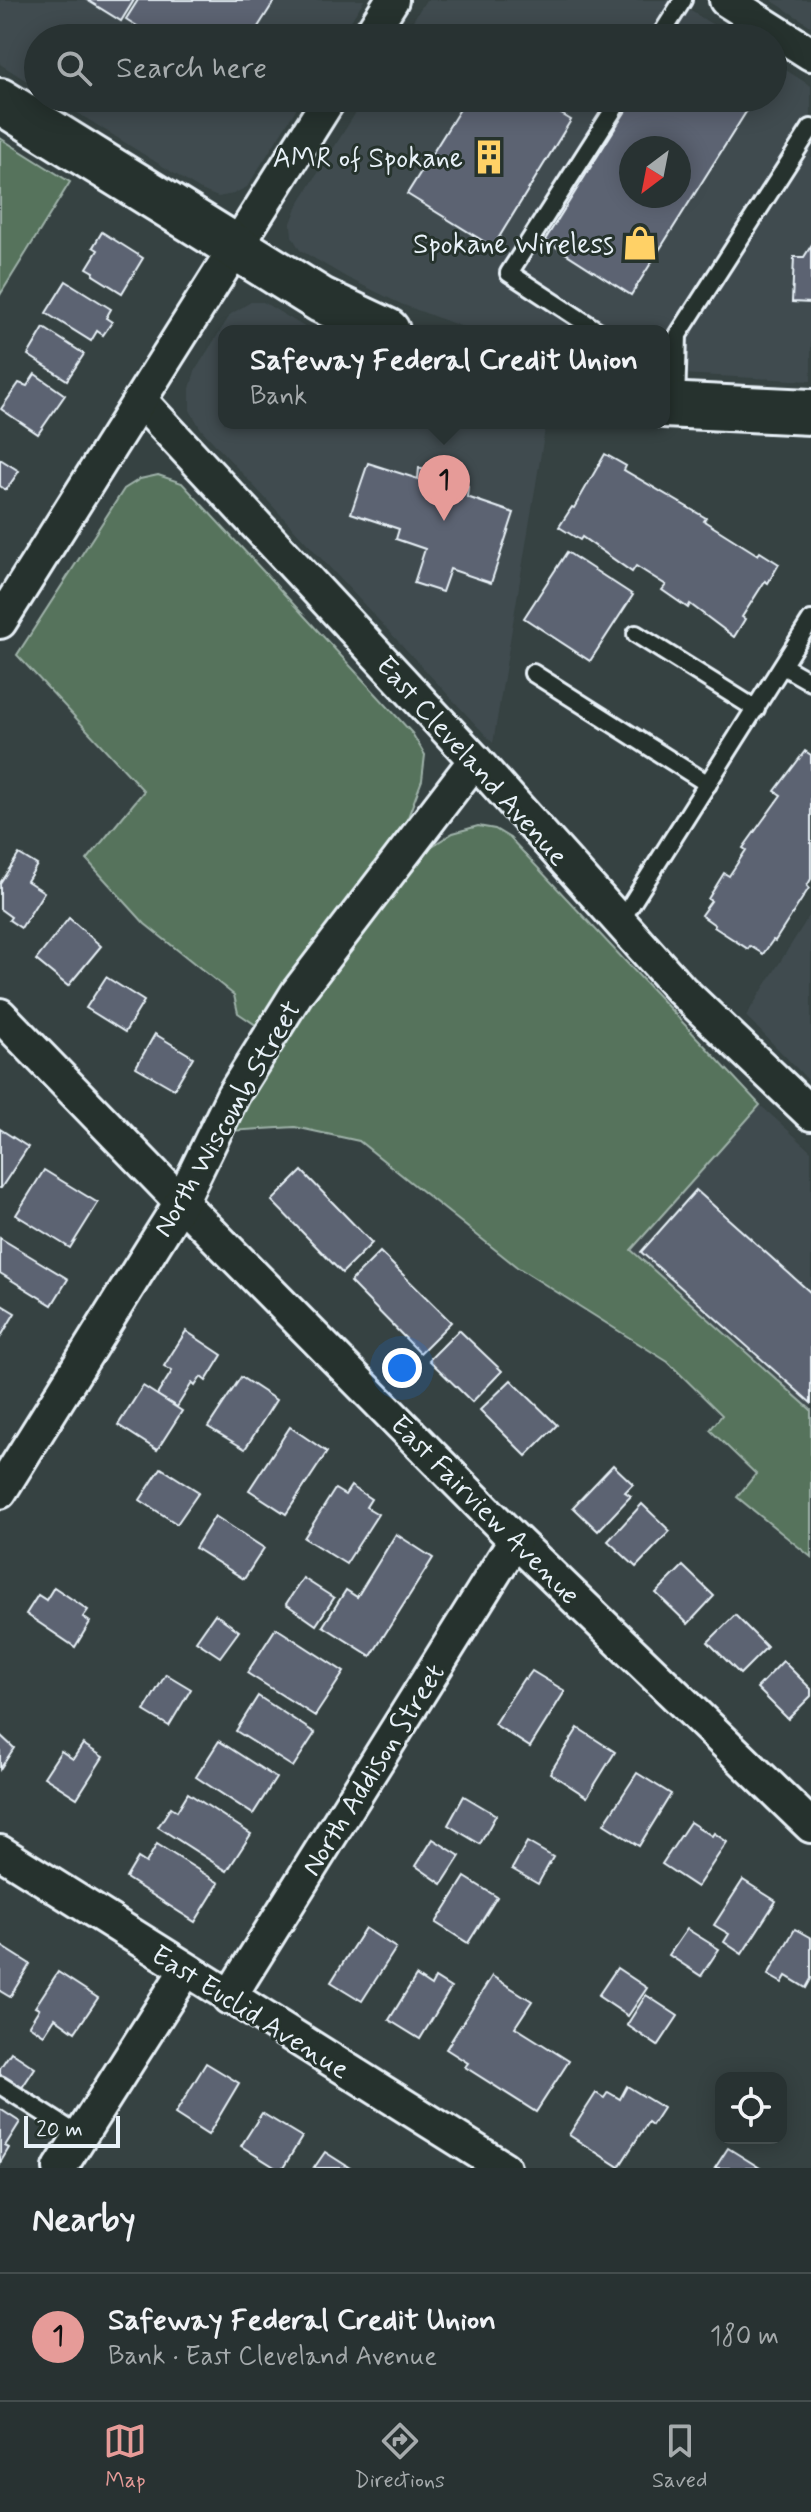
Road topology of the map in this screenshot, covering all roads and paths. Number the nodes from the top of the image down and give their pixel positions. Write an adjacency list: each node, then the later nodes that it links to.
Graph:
1 (392, 0): 4 (street)
2 (683, 0): 5 (lane)
3 (726, 0): 6 (street)
4 (377, 24)
5 (668, 24)
6 (764, 24)
7 (787, 39): 8 (street)
8 (811, 54)
9 (0, 101): 13 (main road)
10 (321, 112): 13 (street)
11 (612, 112): 15 (lane)
12 (811, 128): 16 (lane)
13 (236, 249): 14 (main road); 17 (street)
14 (374, 325)
15 (589, 325)
16 (671, 336): 18 (lane)
17 (140, 400): 21 (street); 27 (street, East Cleveland Avenue)
18 (670, 406): 19 (main road)
19 (811, 412)
20 (811, 620): 23 (lane)
21 (0, 622)
22 (636, 634): 26 (lane)
23 (783, 666): 25 (lane); 26 (lane)
24 (533, 673): 28 (lane)
25 (811, 682)
26 (756, 709): 28 (lane)
27 (475, 760): 29 (street, East Cleveland Avenue); 32 (street, North Wiscomb Street)
28 (708, 784): 29 (lane)
29 (620, 922): 31 (street, East Cleveland Avenue)
30 (0, 1015): 32 (street, East Fairview Avenue)
31 (811, 1114)
32 (181, 1202): 33 (street, North Wiscomb Street); 34 (street, East Fairview Avenue)
33 (0, 1492)
34 (515, 1540): 35 (street, East Fairview Avenue); 38 (street, North Addison Street)
35 (811, 1826)
36 (0, 1852): 37 (street, East Euclid Avenue)
37 (186, 1970): 38 (street, East Euclid Avenue); 40 (street)
38 (229, 1998): 42 (street, East Euclid Avenue)
39 (0, 2085): 40 (lane)
40 (80, 2136): 41 (street)
41 (60, 2168)
42 (504, 2168)

